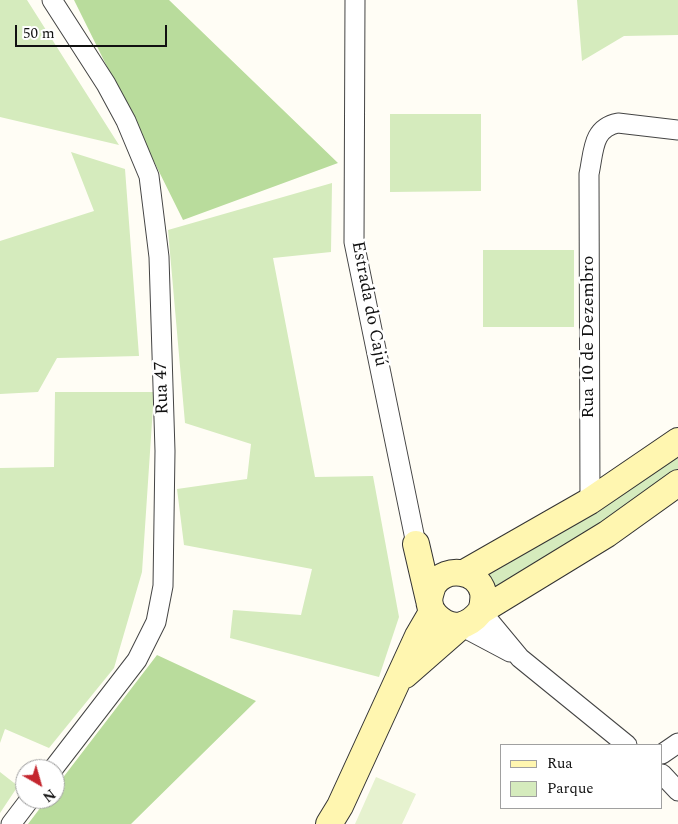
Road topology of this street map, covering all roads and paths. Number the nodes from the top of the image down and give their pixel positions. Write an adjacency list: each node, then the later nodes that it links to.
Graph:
1 (52, 0): 15 (street, Rua 47)
2 (355, 0): 7 (street, Estrada do Cajú)
3 (678, 130): 6 (street, Rua 10 de Dezembro)
4 (678, 440): 6 (main road)
5 (678, 483): 10 (main road)
6 (590, 501): 8 (main road)
7 (416, 544): 8 (main road); 9 (main road, Estrada do Cajú)
8 (455, 574): 9 (main road); 10 (main road)
9 (430, 606): 10 (main road); 11 (main road)
10 (471, 619): 11 (main road); 13 (street)
11 (399, 680): 20 (main road)
12 (678, 743): 14 (street)
13 (626, 744)
14 (663, 753)
15 (61, 759)
16 (663, 775): 17 (street)
17 (678, 791)
18 (22, 809): 19 (street)
19 (11, 824)
20 (329, 824)

